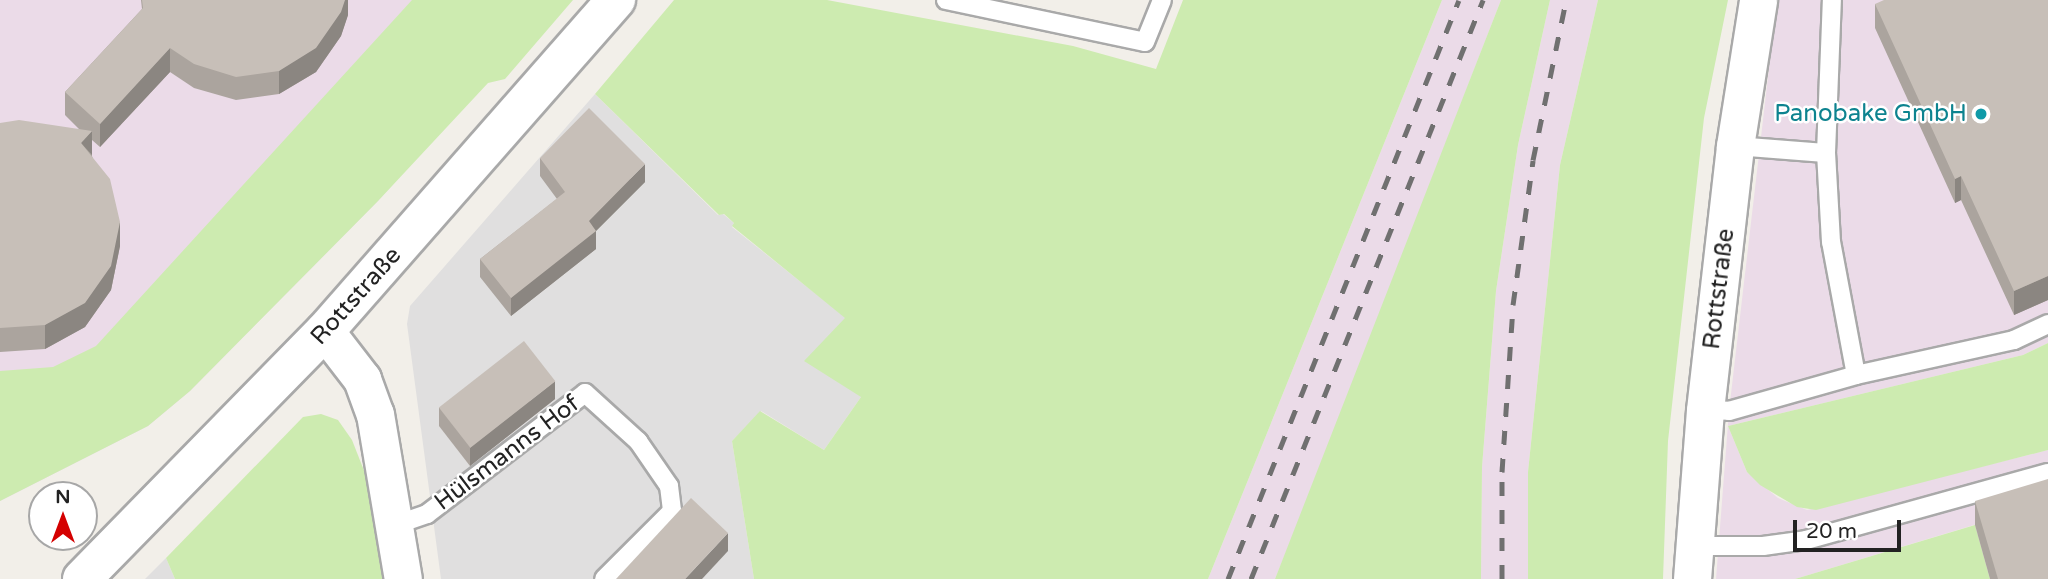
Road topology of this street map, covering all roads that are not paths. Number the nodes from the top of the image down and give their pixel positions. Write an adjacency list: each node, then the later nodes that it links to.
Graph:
1 (616, 0): 9 (street, Rottstraße)
2 (946, 0): 3 (lane)
3 (1162, 0)
4 (1758, 0): 6 (street, Rottstraße)
5 (1832, 0): 7 (lane)
6 (1735, 146): 7 (lane); 11 (street, Rottstraße)
7 (1826, 153): 10 (lane)
8 (2048, 324): 10 (lane)
9 (325, 331): 13 (street); 15 (street, Rottstraße)
10 (1857, 374): 11 (lane)
11 (1705, 410): 14 (street, Rottstraße)
12 (2048, 473): 14 (lane)
13 (395, 525): 16 (street); 17 (lane, Hülsmanns Hof)
14 (1693, 562)
15 (82, 579)
16 (403, 579)
17 (604, 579)

